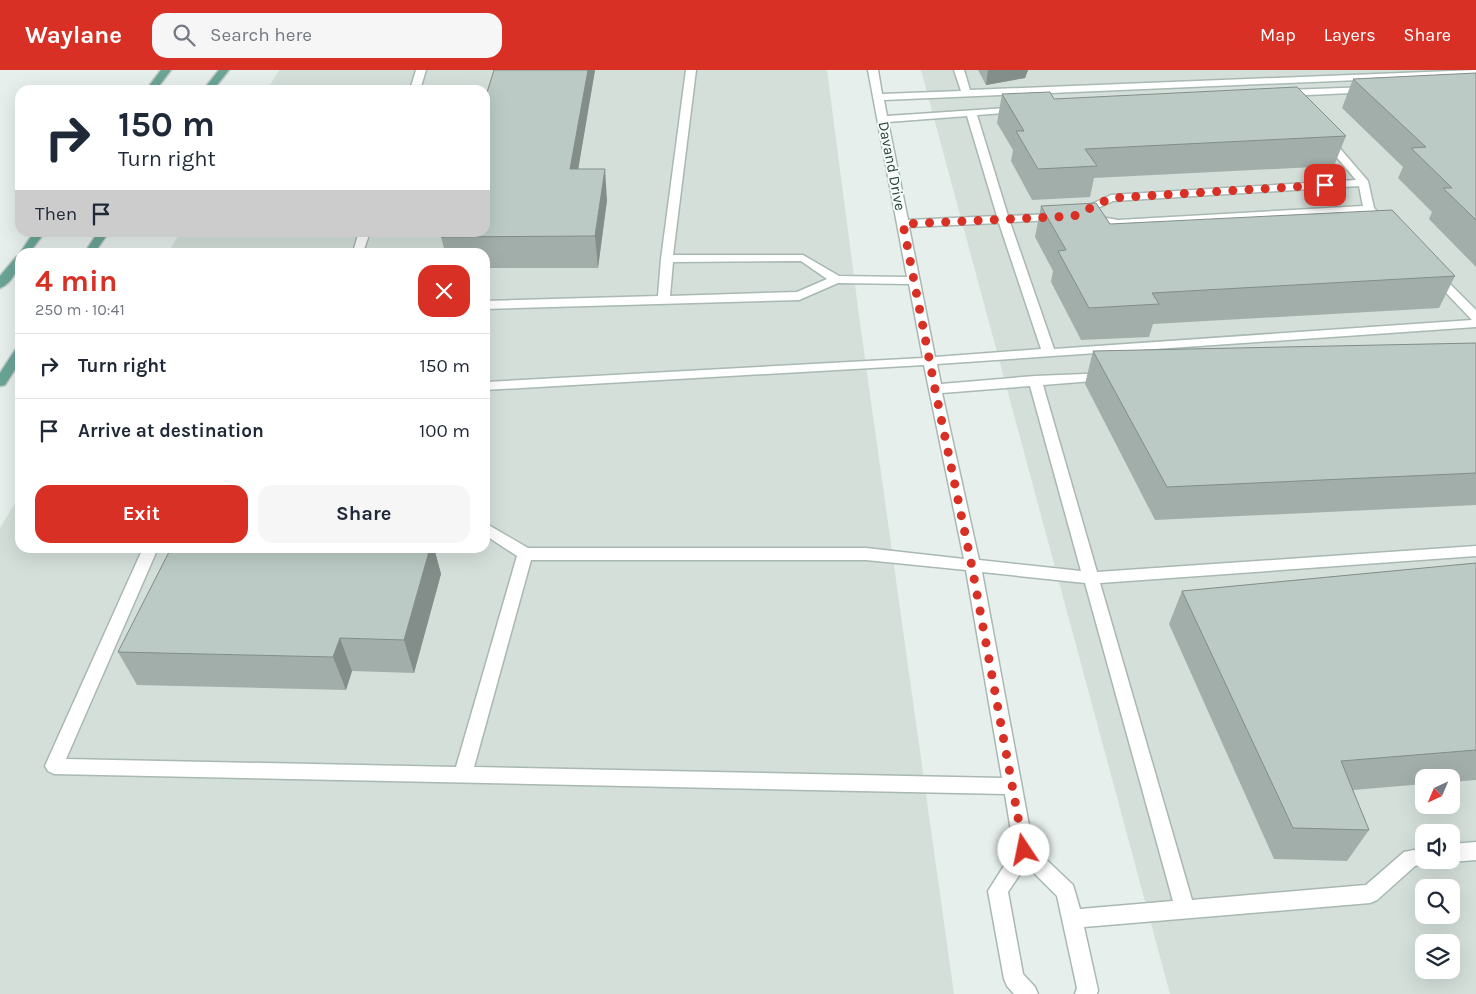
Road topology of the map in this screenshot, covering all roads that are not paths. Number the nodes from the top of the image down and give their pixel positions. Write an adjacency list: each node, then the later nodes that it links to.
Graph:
1 (166, 70): 8 (main road)
2 (224, 70): 9 (main road)
3 (422, 70): 10 (street)
4 (691, 70): 29 (street)
5 (873, 70): 14 (street, Davand Drive)
6 (959, 70): 12 (street)
7 (1476, 72): 12 (street)
8 (155, 85)
9 (212, 85)
10 (416, 85)
11 (1381, 90): 13 (street)
12 (967, 94): 14 (street)
13 (1285, 95)
14 (879, 97): 17 (street, Davand Drive)
15 (1030, 108): 16 (street)
16 (971, 112): 17 (street); 22 (street)
17 (883, 119): 23 (street, Davand Drive)
18 (1318, 130): 19 (street)
19 (1364, 182): 20 (street); 21 (street)
20 (1369, 209): 21 (street); 24 (street)
21 (1074, 216): 22 (street)
22 (1004, 220): 23 (street); 39 (street)
23 (903, 224): 33 (street, Davand Drive)
24 (1396, 236)
25 (36, 237): 27 (main road)
26 (100, 237): 28 (main road)
27 (28, 248)
28 (93, 248)
29 (667, 259): 32 (street); 35 (street)
30 (15, 264): 34 (main road)
31 (1429, 270): 37 (street)
32 (836, 279): 33 (street); 35 (street)
33 (914, 281): 41 (street, Davand Drive)
34 (0, 284)
35 (664, 300): 36 (street)
36 (490, 305)
37 (1476, 317)
38 (1476, 322): 39 (street)
39 (1049, 353): 41 (street)
40 (15, 360): 44 (main road)
41 (930, 362): 45 (street); 46 (street, Davand Drive)
42 (1113, 376): 43 (street)
43 (1035, 380): 46 (street); 52 (street)
44 (0, 382)
45 (490, 386)
46 (935, 389): 51 (street, Davand Drive)
47 (490, 531): 50 (street)
48 (1476, 551): 52 (street)
49 (148, 553): 53 (street)
50 (525, 554): 51 (street); 53 (street)
51 (972, 567): 52 (street); 54 (street, Davand Drive)
52 (1091, 578): 59 (street)
53 (463, 774): 54 (street)
54 (1012, 786): 55 (street, Davand Drive)
55 (1024, 850): 60 (street); 61 (street)
56 (1476, 851): 57 (street)
57 (1460, 853)
58 (1415, 858): 59 (street)
59 (1185, 910): 60 (street)
60 (1072, 919): 62 (street)
61 (1028, 994)
62 (1085, 994)

